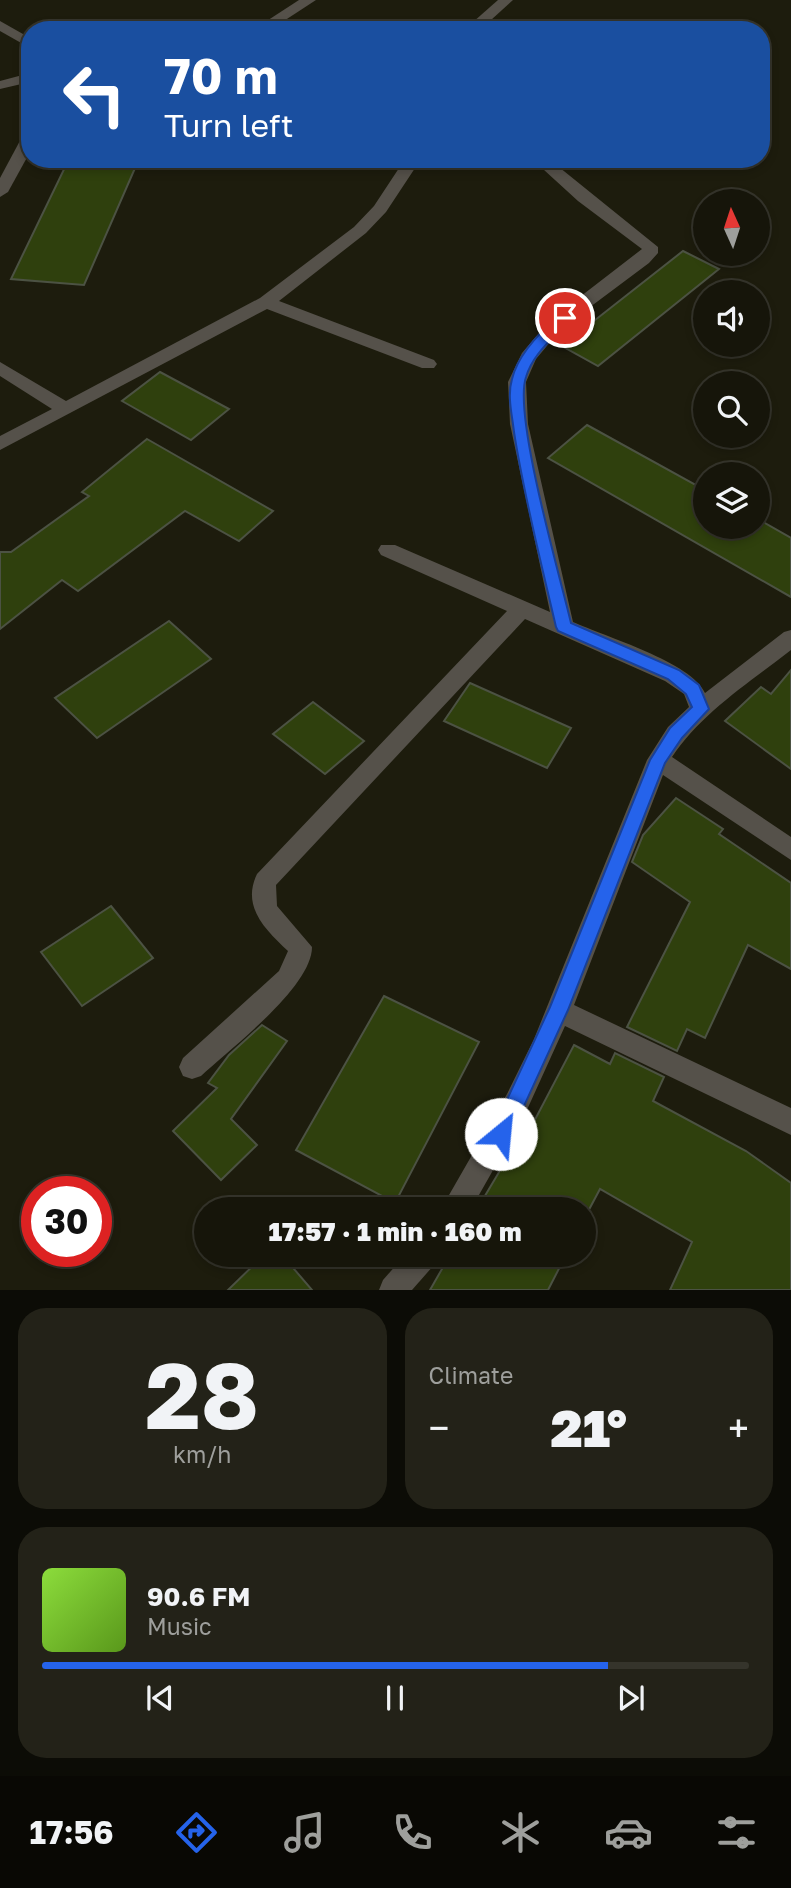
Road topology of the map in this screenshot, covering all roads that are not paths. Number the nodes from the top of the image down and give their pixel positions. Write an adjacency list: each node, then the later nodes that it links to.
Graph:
1 (309, 0): 3 (street)
2 (506, 0): 4 (street)
3 (275, 21)
4 (482, 21)
5 (0, 26): 6 (street)
6 (21, 39)
7 (21, 79): 8 (street)
8 (0, 85)
9 (21, 154): 12 (street)
10 (407, 168): 13 (street)
11 (550, 168): 20 (street)
12 (0, 192)
13 (266, 302): 14 (street); 16 (street)
14 (428, 364)
15 (0, 368): 16 (street)
16 (66, 409): 17 (street)
17 (0, 444)
18 (388, 550): 19 (street)
19 (522, 608): 20 (street); 26 (street)
20 (564, 627): 22 (street)
21 (791, 638): 22 (street)
22 (701, 709): 23 (street)
23 (658, 760): 24 (street); 25 (street)
24 (791, 850)
25 (559, 1010): 27 (street); 28 (street)
26 (192, 1067)
27 (791, 1122)
28 (462, 1197)
29 (413, 1267): 30 (street)
30 (393, 1290)

